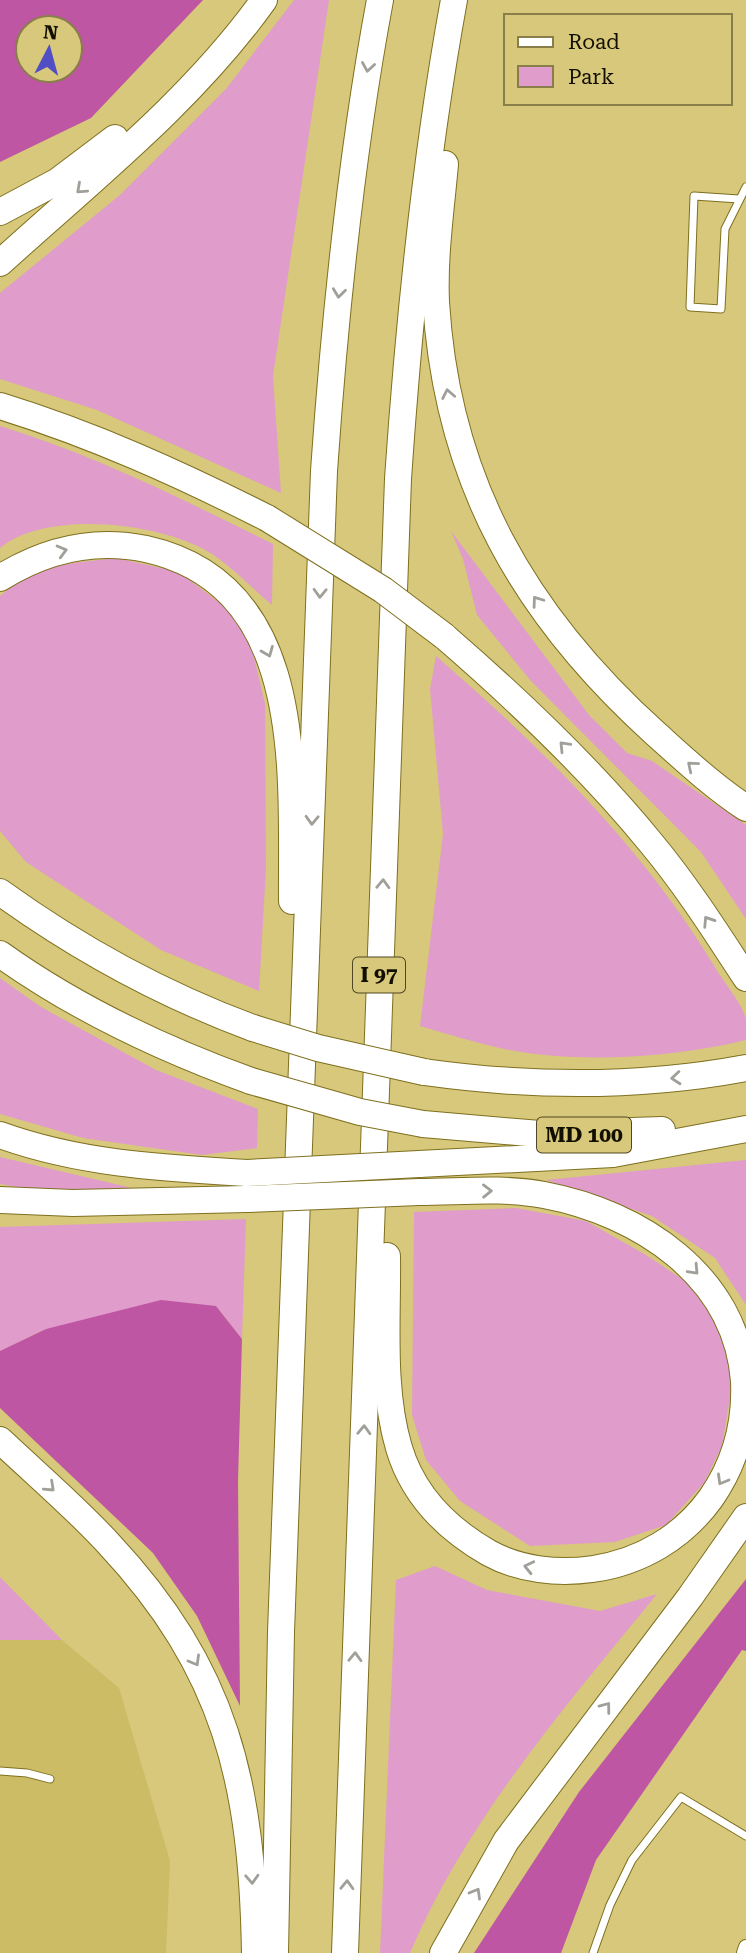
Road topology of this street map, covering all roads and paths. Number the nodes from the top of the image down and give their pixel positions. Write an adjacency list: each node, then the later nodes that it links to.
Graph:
1 (264, 0): 4 (highway)
2 (380, 0): 24 (highway, one-way to 24)
3 (456, 0): 11 (highway, one-way to 3); 14 (highway, I 97, one-way to 3)
4 (236, 40): 7 (highway); 8 (highway, one-way to 8)
5 (746, 187): 6 (lane)
6 (739, 199): 6 (lane)
7 (0, 212)
8 (0, 264)
9 (0, 406): 16 (highway, one-way to 9, bridge)
10 (0, 578): 24 (highway, one-way to 24)
11 (746, 808)
12 (0, 871): 17 (highway)
13 (0, 892): 17 (highway, MD 100)
14 (382, 915): 22 (highway, one-way to 14, bridge); 35 (highway, I 97, one-way to 14)
15 (0, 954): 19 (highway, MD 100, bridge)
16 (746, 978)
17 (159, 989): 18 (highway, MD 100, one-way to 17, bridge)
18 (745, 1068)
19 (746, 1120)
20 (746, 1129): 22 (highway, bridge)
21 (0, 1135): 22 (highway)
22 (247, 1186): 23 (highway)
23 (0, 1200)
24 (293, 1338): 34 (highway)
25 (0, 1440): 33 (highway, one-way to 33)
26 (746, 1517): 28 (highway)
27 (746, 1528): 28 (highway)
28 (690, 1597): 36 (highway, one-way to 28)
29 (0, 1771): 30 (lane)
30 (50, 1779)
31 (746, 1836): 37 (lane)
32 (746, 1947): 38 (street)
33 (255, 1953)
34 (275, 1953)
35 (345, 1953)
36 (443, 1953)
37 (593, 1953)
38 (744, 1953)

